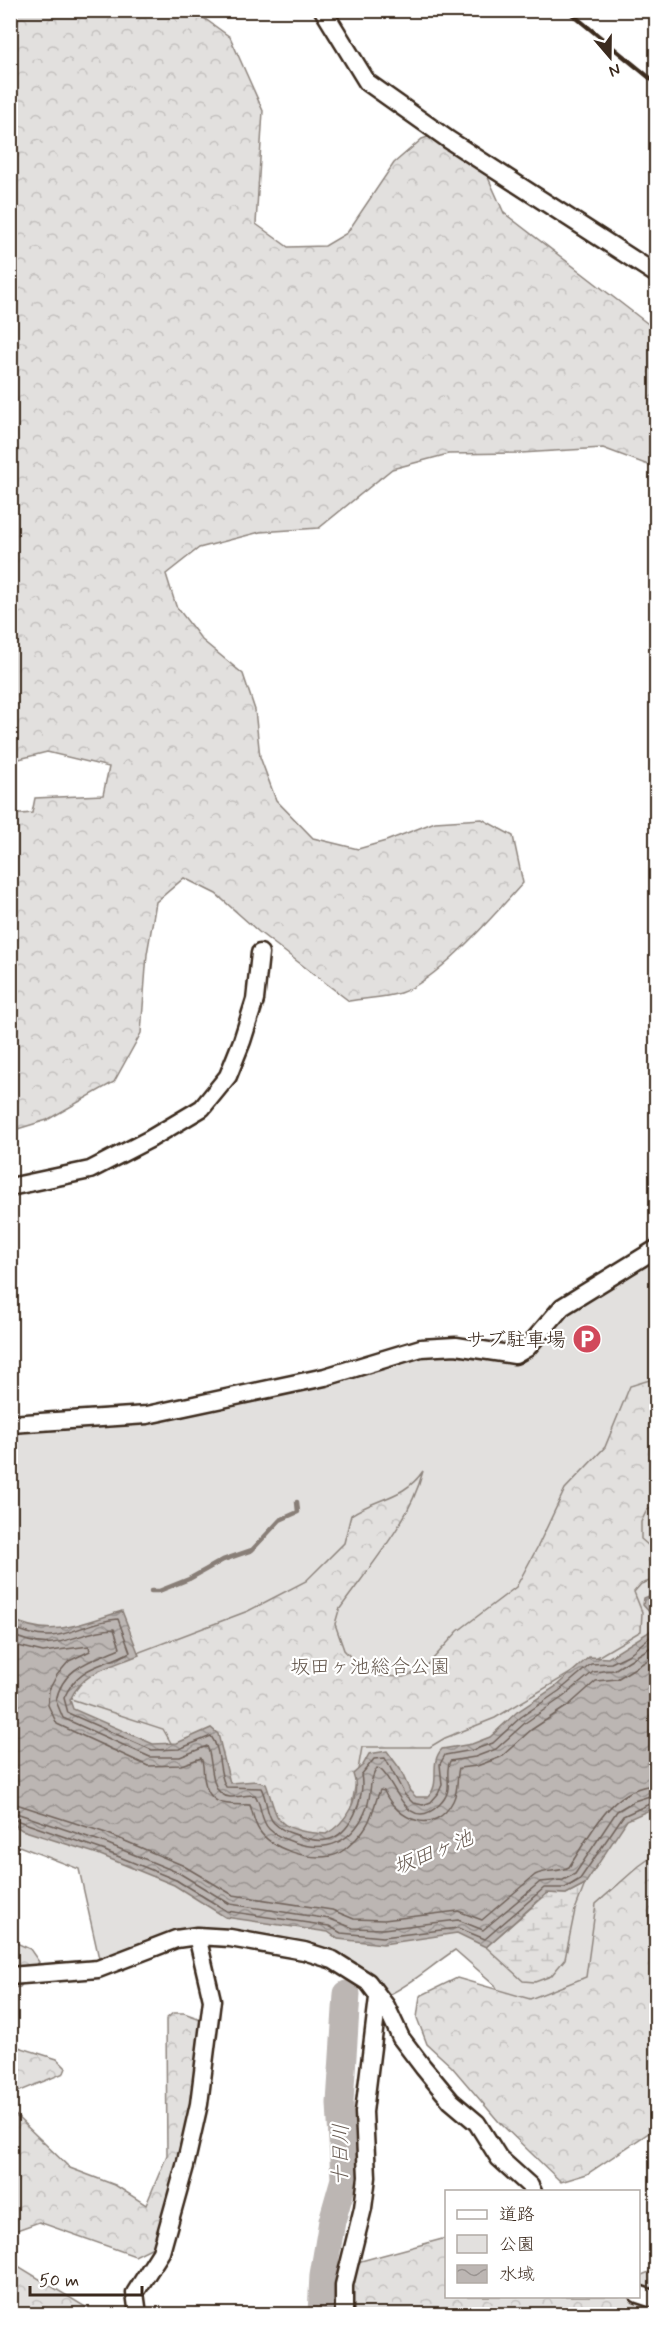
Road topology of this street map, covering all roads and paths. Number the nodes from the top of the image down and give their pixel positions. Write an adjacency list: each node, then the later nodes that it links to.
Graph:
1 (323, 10): 2 (street)
2 (657, 274)
3 (260, 953): 4 (street)
4 (10, 1187)
5 (657, 1249): 6 (street)
6 (10, 1424)
7 (197, 1936): 8 (street); 9 (street); 13 (street)
8 (10, 1976)
9 (378, 1998): 10 (street); 14 (street)
10 (531, 2190)
11 (640, 2294): 12 (street)
12 (657, 2300)
13 (138, 2314)
14 (344, 2314)

